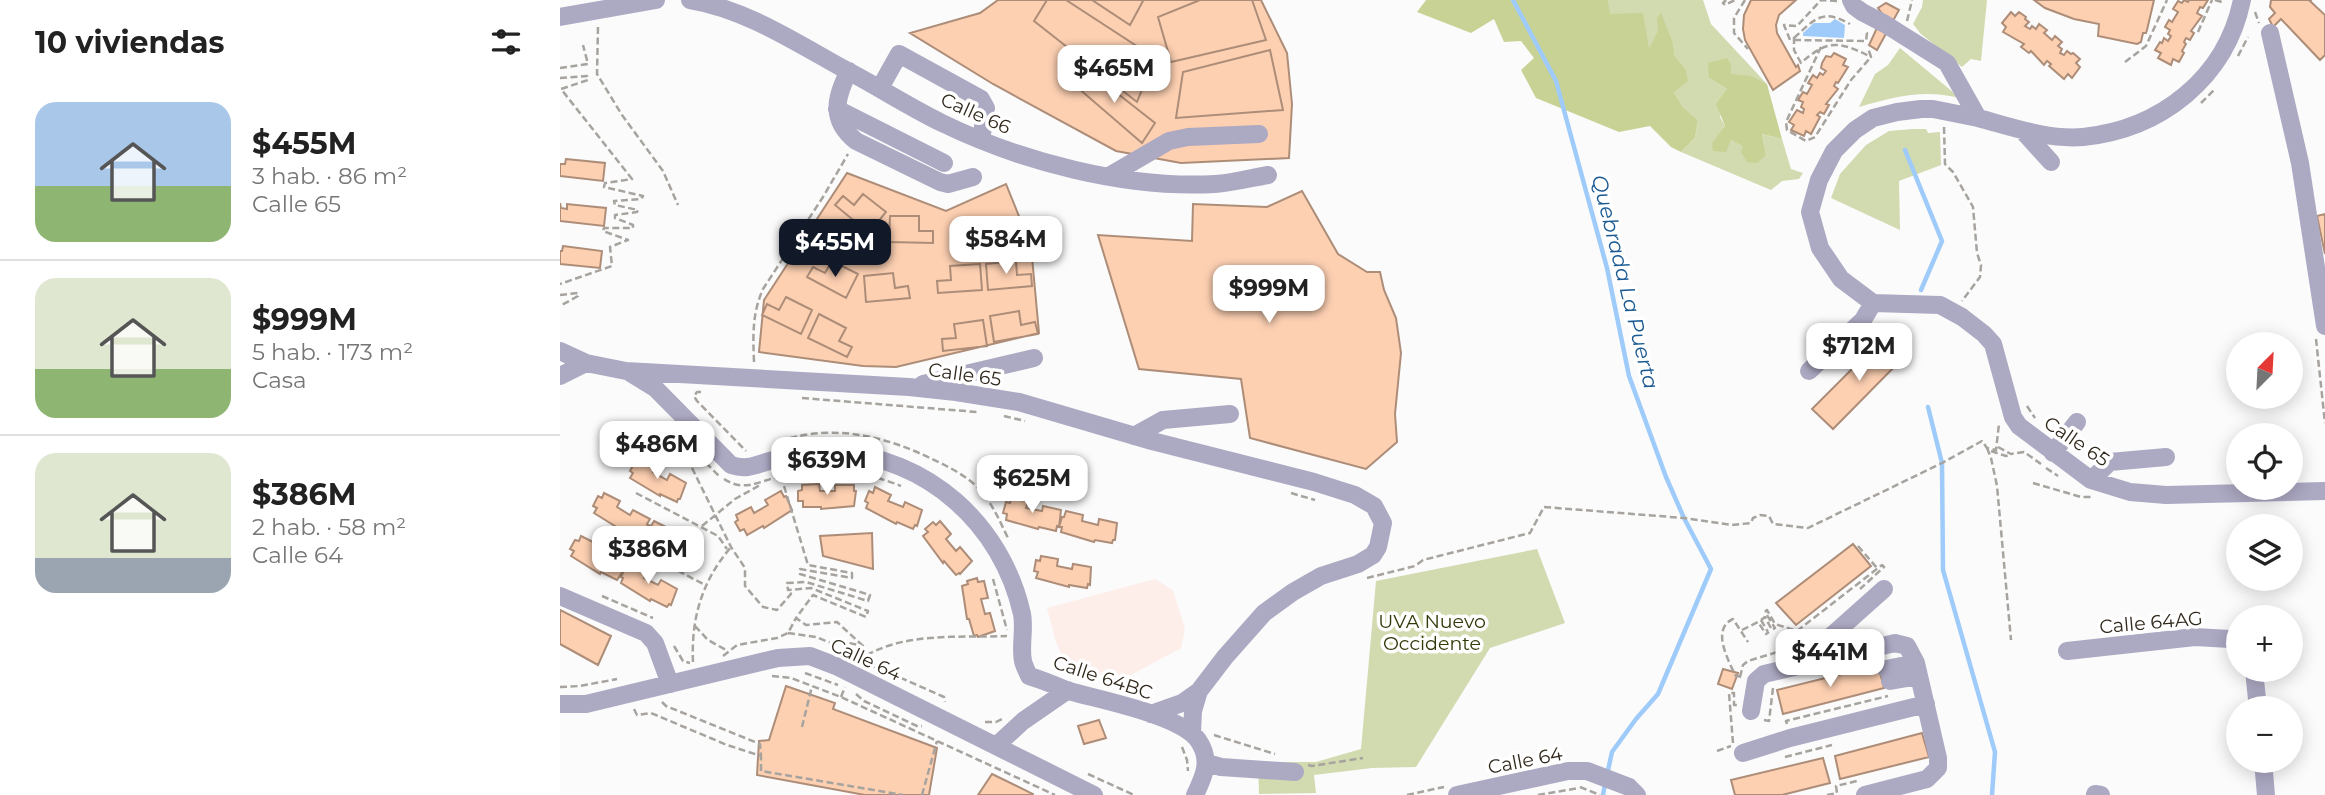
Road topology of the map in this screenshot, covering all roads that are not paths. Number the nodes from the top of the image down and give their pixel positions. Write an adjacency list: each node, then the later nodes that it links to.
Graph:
1 (656, 0): 5 (street)
2 (690, 0): 7 (street, Calle 66)
3 (1851, 0): 10 (street)
4 (2235, 2): 11 (street)
5 (560, 17)
6 (2270, 33): 20 (street)
7 (849, 71): 8 (street, Calle 66); 9 (street)
8 (880, 88): 13 (street, Calle 66); 13 (street)
9 (836, 109): 15 (street); 18 (street)
10 (1978, 118): 11 (street); 19 (street)
11 (2022, 130): 14 (street)
12 (1259, 134): 17 (street)
13 (981, 140): 17 (street, Calle 66)
14 (2050, 162)
15 (944, 163)
16 (1268, 175): 17 (street, Calle 66)
17 (1109, 176)
18 (972, 177)
19 (1873, 303): 25 (street); 31 (street, Calle 65)
20 (2324, 315)
21 (560, 352): 23 (street, Calle 65)
22 (1034, 358): 27 (street)
23 (586, 363): 24 (street, Calle 65); 26 (street)
24 (626, 371): 27 (street, Calle 65); 42 (street, Calle 64BC)
25 (1809, 371)
26 (560, 376)
27 (909, 387): 30 (street, Calle 65)
28 (1230, 414): 30 (street)
29 (2077, 422): 31 (street)
30 (1134, 436): 43 (street, Calle 65)
31 (2053, 453): 33 (street, Calle 65)
32 (2166, 457): 33 (street)
33 (2089, 486): 34 (street, Calle 65)
34 (2325, 491)
35 (1884, 589): 39 (street)
36 (560, 596): 44 (street)
37 (2226, 639): 38 (street, Calle 64AG)
38 (2067, 651)
39 (1805, 657): 40 (street); 47 (street)
40 (1917, 669): 41 (street); 46 (street)
41 (1892, 681)
42 (1068, 690): 48 (street, Calle 64BC); 50 (street)
43 (1199, 691): 48 (street); 49 (street)
44 (665, 692): 45 (street, Calle 64); 50 (street, Calle 64)
45 (560, 704)
46 (1926, 704): 51 (street); 55 (street)
47 (1745, 711)
48 (1152, 714): 49 (street, Calle 64BC)
49 (1184, 737): 52 (street)
50 (997, 745): 57 (street, Calle 64)
51 (1743, 753)
52 (1207, 763): 53 (street); 58 (street)
53 (1294, 764)
54 (2264, 773): 60 (street)
55 (1863, 788)
56 (1633, 791): 59 (street, Calle 64)
57 (1094, 795)
58 (1195, 795)
59 (1457, 795)
60 (2266, 795)

